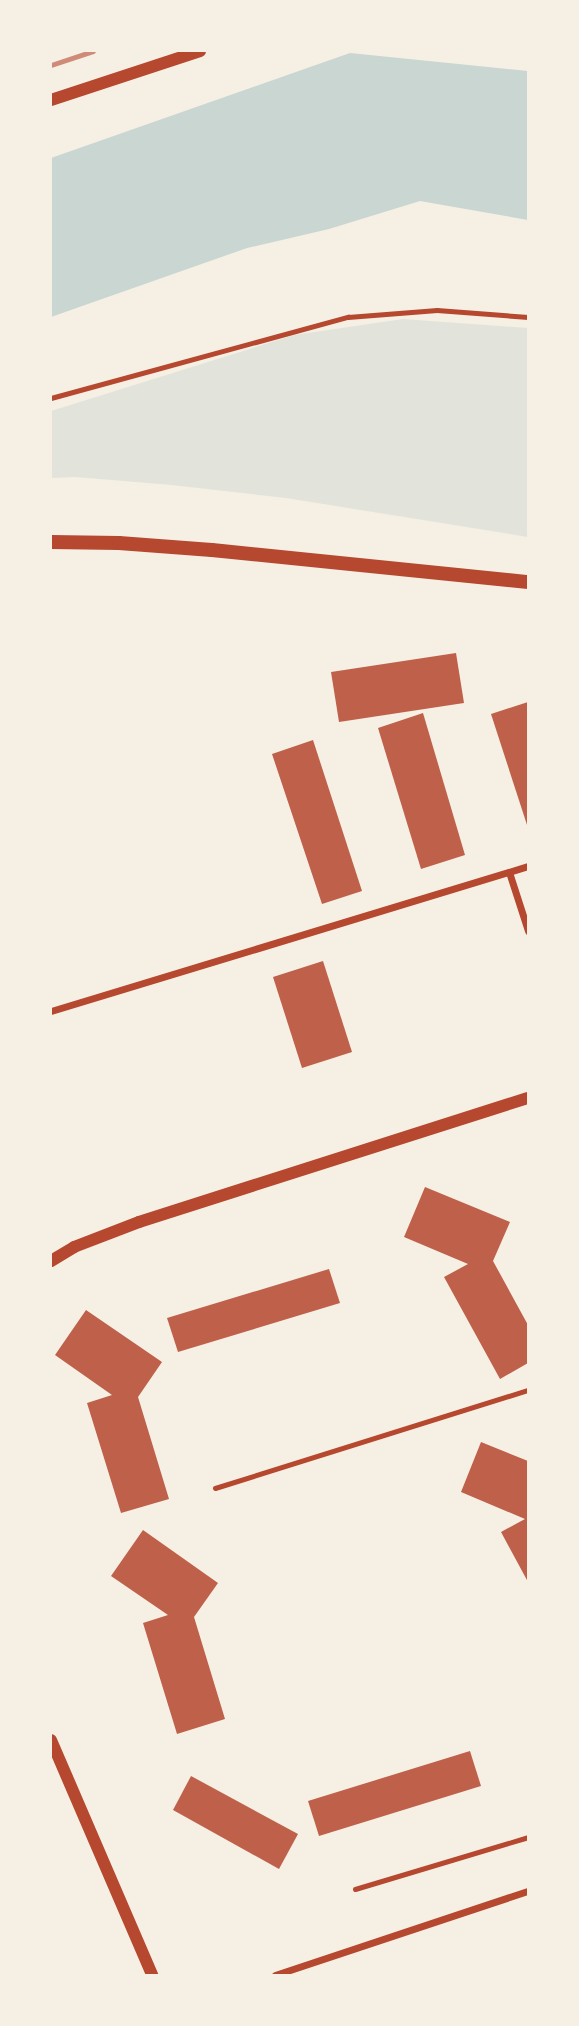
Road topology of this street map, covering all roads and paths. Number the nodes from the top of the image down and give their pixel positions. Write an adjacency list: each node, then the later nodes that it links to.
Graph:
1 (200, 51): 2 (street)
2 (51, 100)
3 (528, 317): 4 (path)
4 (51, 398)
5 (51, 542): 6 (main road)
6 (528, 582)
7 (528, 866): 8 (street)
8 (509, 872): 9 (street); 10 (street)
9 (528, 931)
10 (51, 1011)
11 (528, 1098): 12 (street)
12 (51, 1261)
13 (528, 1390): 14 (lane)
14 (215, 1488)
15 (51, 1740): 19 (street)
16 (528, 1837): 17 (lane)
17 (355, 1888)
18 (528, 1891): 20 (street)
19 (152, 1975)
20 (275, 1975)

